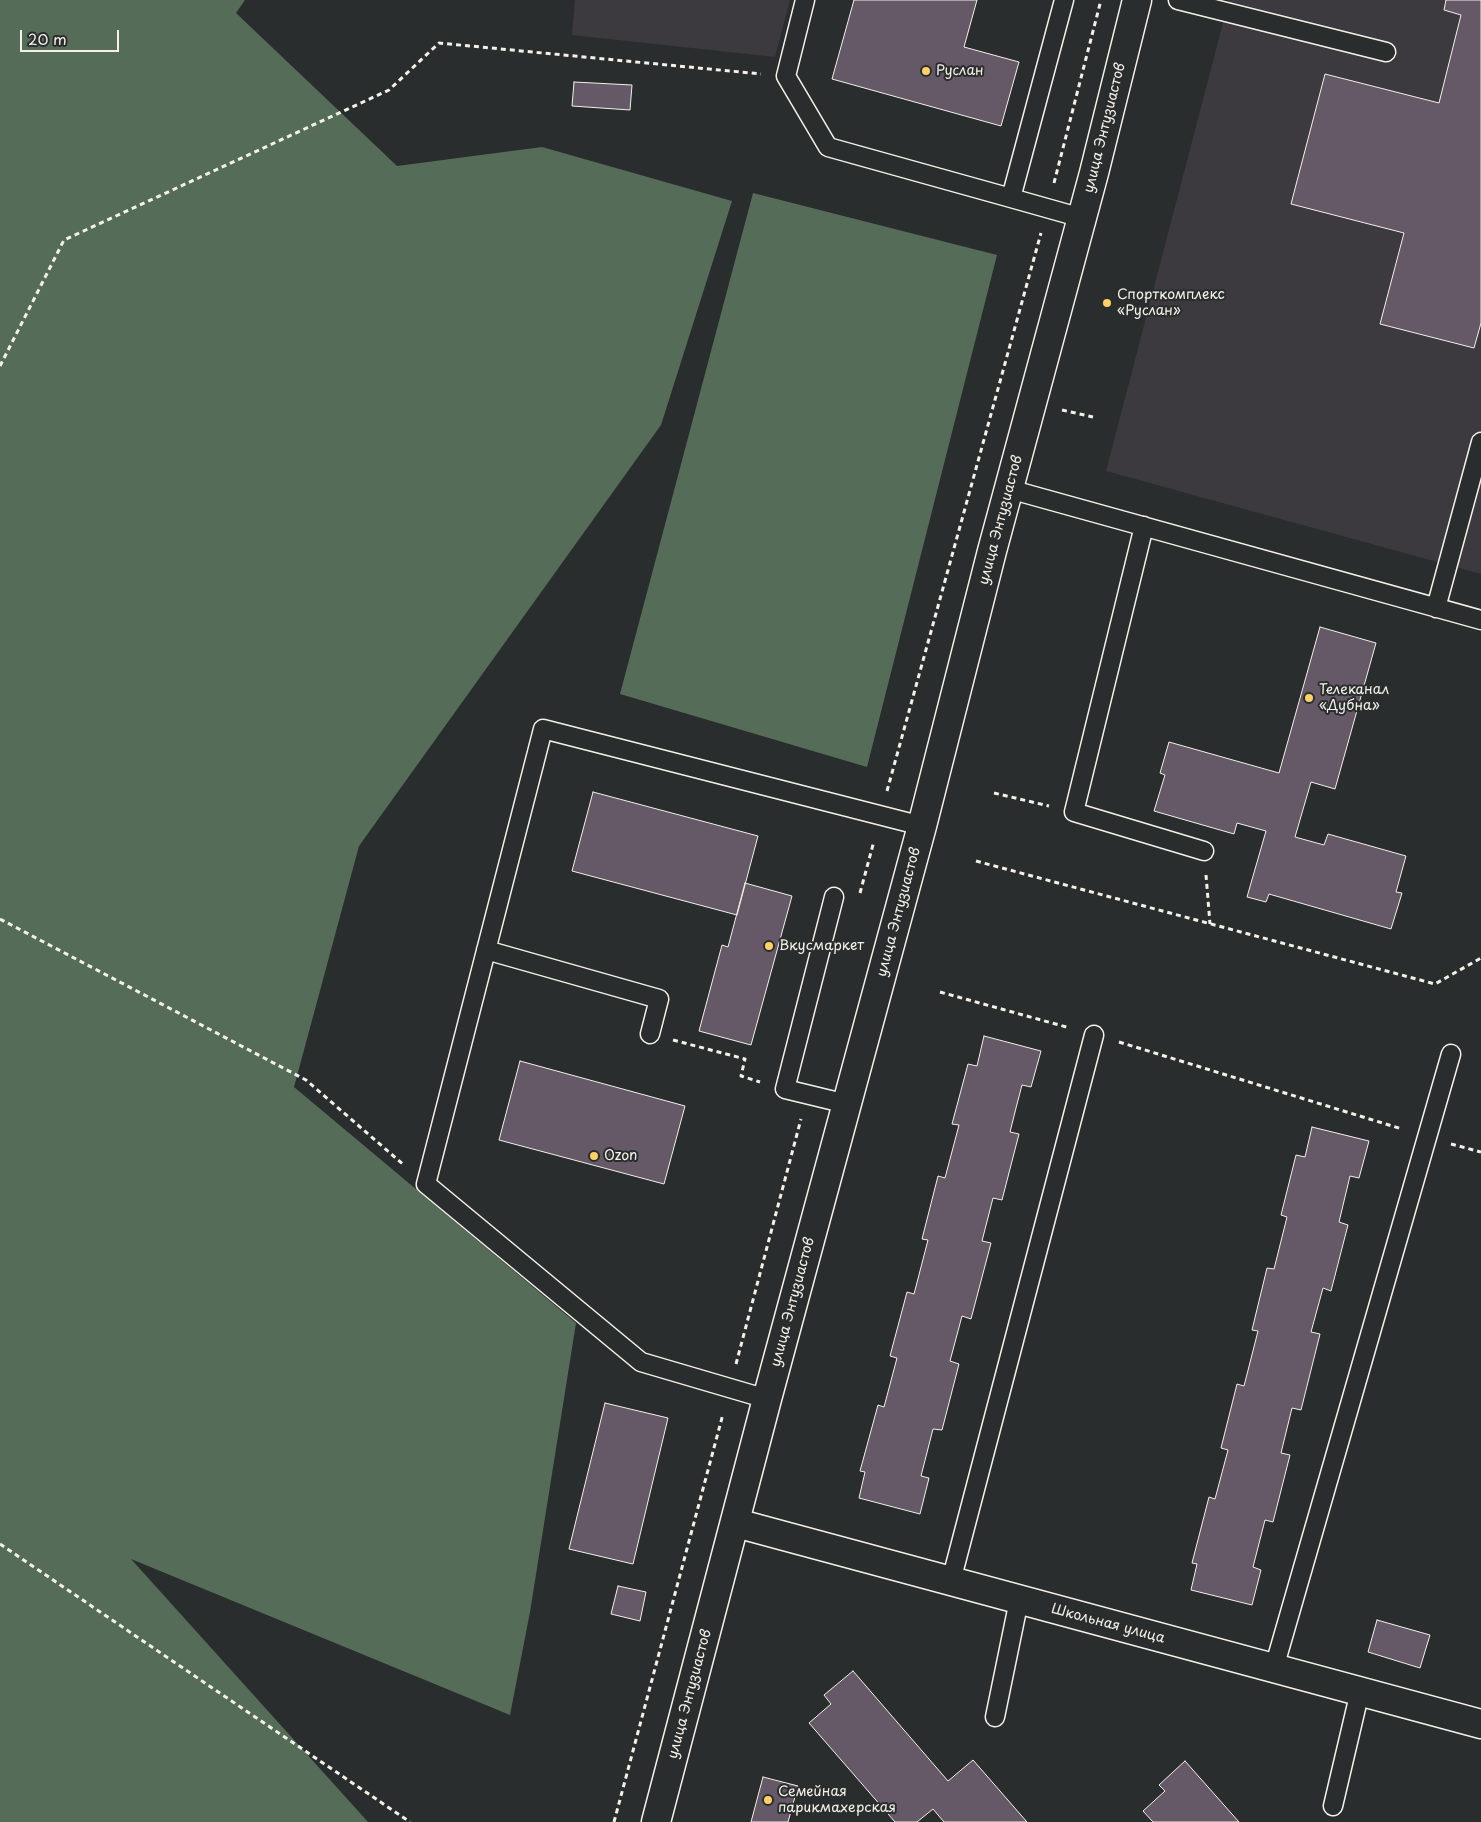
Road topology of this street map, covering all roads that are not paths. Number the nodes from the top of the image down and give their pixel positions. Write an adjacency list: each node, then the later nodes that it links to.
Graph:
1 (805, 0): 6 (lane)
2 (1064, 0): 6 (lane)
3 (1137, 0): 7 (street, улица Энтузиастов)
4 (1178, 0): 5 (lane)
5 (1386, 52)
6 (1011, 198): 7 (lane)
7 (1082, 218): 9 (street, улица Энтузиастов)
8 (1481, 442): 11 (lane)
9 (1009, 489): 10 (lane); 13 (street, улица Энтузиастов)
10 (1144, 526): 11 (lane); 14 (lane)
11 (1436, 608): 12 (lane)
12 (1481, 620)
13 (922, 826): 16 (lane); 20 (street, улица Энтузиастов)
14 (1204, 851)
15 (834, 897): 20 (lane)
16 (486, 950): 17 (lane); 21 (lane)
17 (650, 1034)
18 (1094, 1034): 23 (lane)
19 (1451, 1054): 25 (lane)
20 (847, 1104): 21 (street, улица Энтузиастов)
21 (767, 1399): 22 (street, улица Энтузиастов)
22 (736, 1523): 23 (street, Школьная улица); 30 (street, улица Энтузиастов)
23 (952, 1581): 24 (street, Школьная улица)
24 (1019, 1600): 25 (street, Школьная улица); 27 (lane)
25 (1274, 1668): 26 (street, Школьная улица)
26 (1360, 1691): 28 (street, Школьная улица); 29 (lane)
27 (994, 1717)
28 (1481, 1724)
29 (1333, 1806)
30 (656, 1822)

